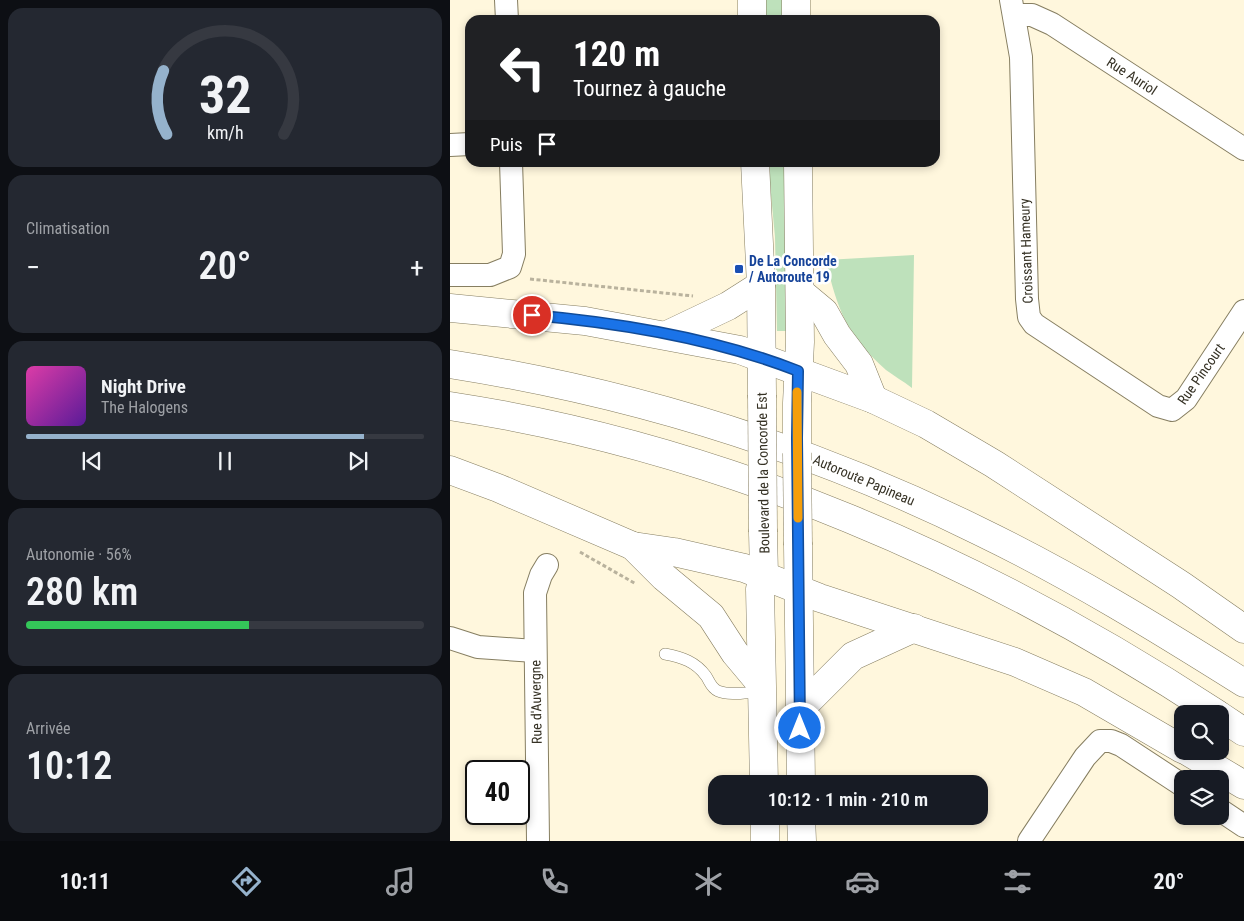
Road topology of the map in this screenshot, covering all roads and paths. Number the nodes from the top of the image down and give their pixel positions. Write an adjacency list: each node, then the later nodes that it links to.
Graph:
1 (506, 0): 5 (street)
2 (752, 0): 6 (main road)
3 (796, 0): 7 (main road)
4 (1013, 7): 10 (street, Rue Auriol); 27 (street, Croissant Hameury)
5 (507, 15)
6 (752, 15)
7 (796, 15)
8 (465, 144): 9 (street)
9 (450, 145)
10 (1244, 150)
11 (511, 167): 14 (street)
12 (755, 167): 16 (main road, Boulevard de la Concorde Est)
13 (798, 167): 17 (main road)
14 (450, 274)
15 (530, 279): 18 (path)
16 (761, 285): 21 (main road); 22 (main road, Boulevard de la Concorde Est)
17 (800, 292): 24 (main road); 25 (main road)
18 (701, 297)
19 (450, 308): 21 (main road)
20 (1244, 311): 27 (street, Rue Pincourt)
21 (667, 335): 22 (main road)
22 (761, 356): 24 (main road); 31 (main road, Boulevard de la Concorde Est, bridge)
23 (450, 364): 38 (main road, Autoroute Papineau)
24 (798, 371): 25 (main road); 32 (main road, bridge)
25 (873, 399): 34 (main road)
26 (450, 406): 40 (main road)
27 (1172, 410)
28 (450, 470): 29 (main road)
29 (633, 546): 31 (main road); 39 (main road)
30 (547, 565): 36 (street, Rue d'Auvergne)
31 (764, 576): 32 (main road); 39 (main road, Boulevard de la Concorde Est)
32 (799, 590): 33 (main road); 41 (main road)
33 (914, 628): 41 (main road); 44 (main road)
34 (1244, 629)
35 (450, 638): 36 (street)
36 (536, 651): 54 (street, Rue d'Auvergne)
37 (665, 654): 39 (lane)
38 (1244, 682)
39 (761, 688): 46 (main road, Boulevard de la Concorde Est)
40 (1203, 705)
41 (800, 709): 47 (main road)
42 (1229, 722): 43 (main road)
43 (1244, 732)
44 (1174, 744)
45 (1202, 760): 49 (main road)
46 (764, 775)
47 (801, 775)
48 (1174, 780): 57 (street)
49 (1244, 785)
50 (1229, 816): 53 (street)
51 (765, 825): 55 (main road)
52 (801, 825): 56 (main road)
53 (1244, 826)
54 (538, 841)
55 (765, 841)
56 (802, 841)
57 (1028, 841)

